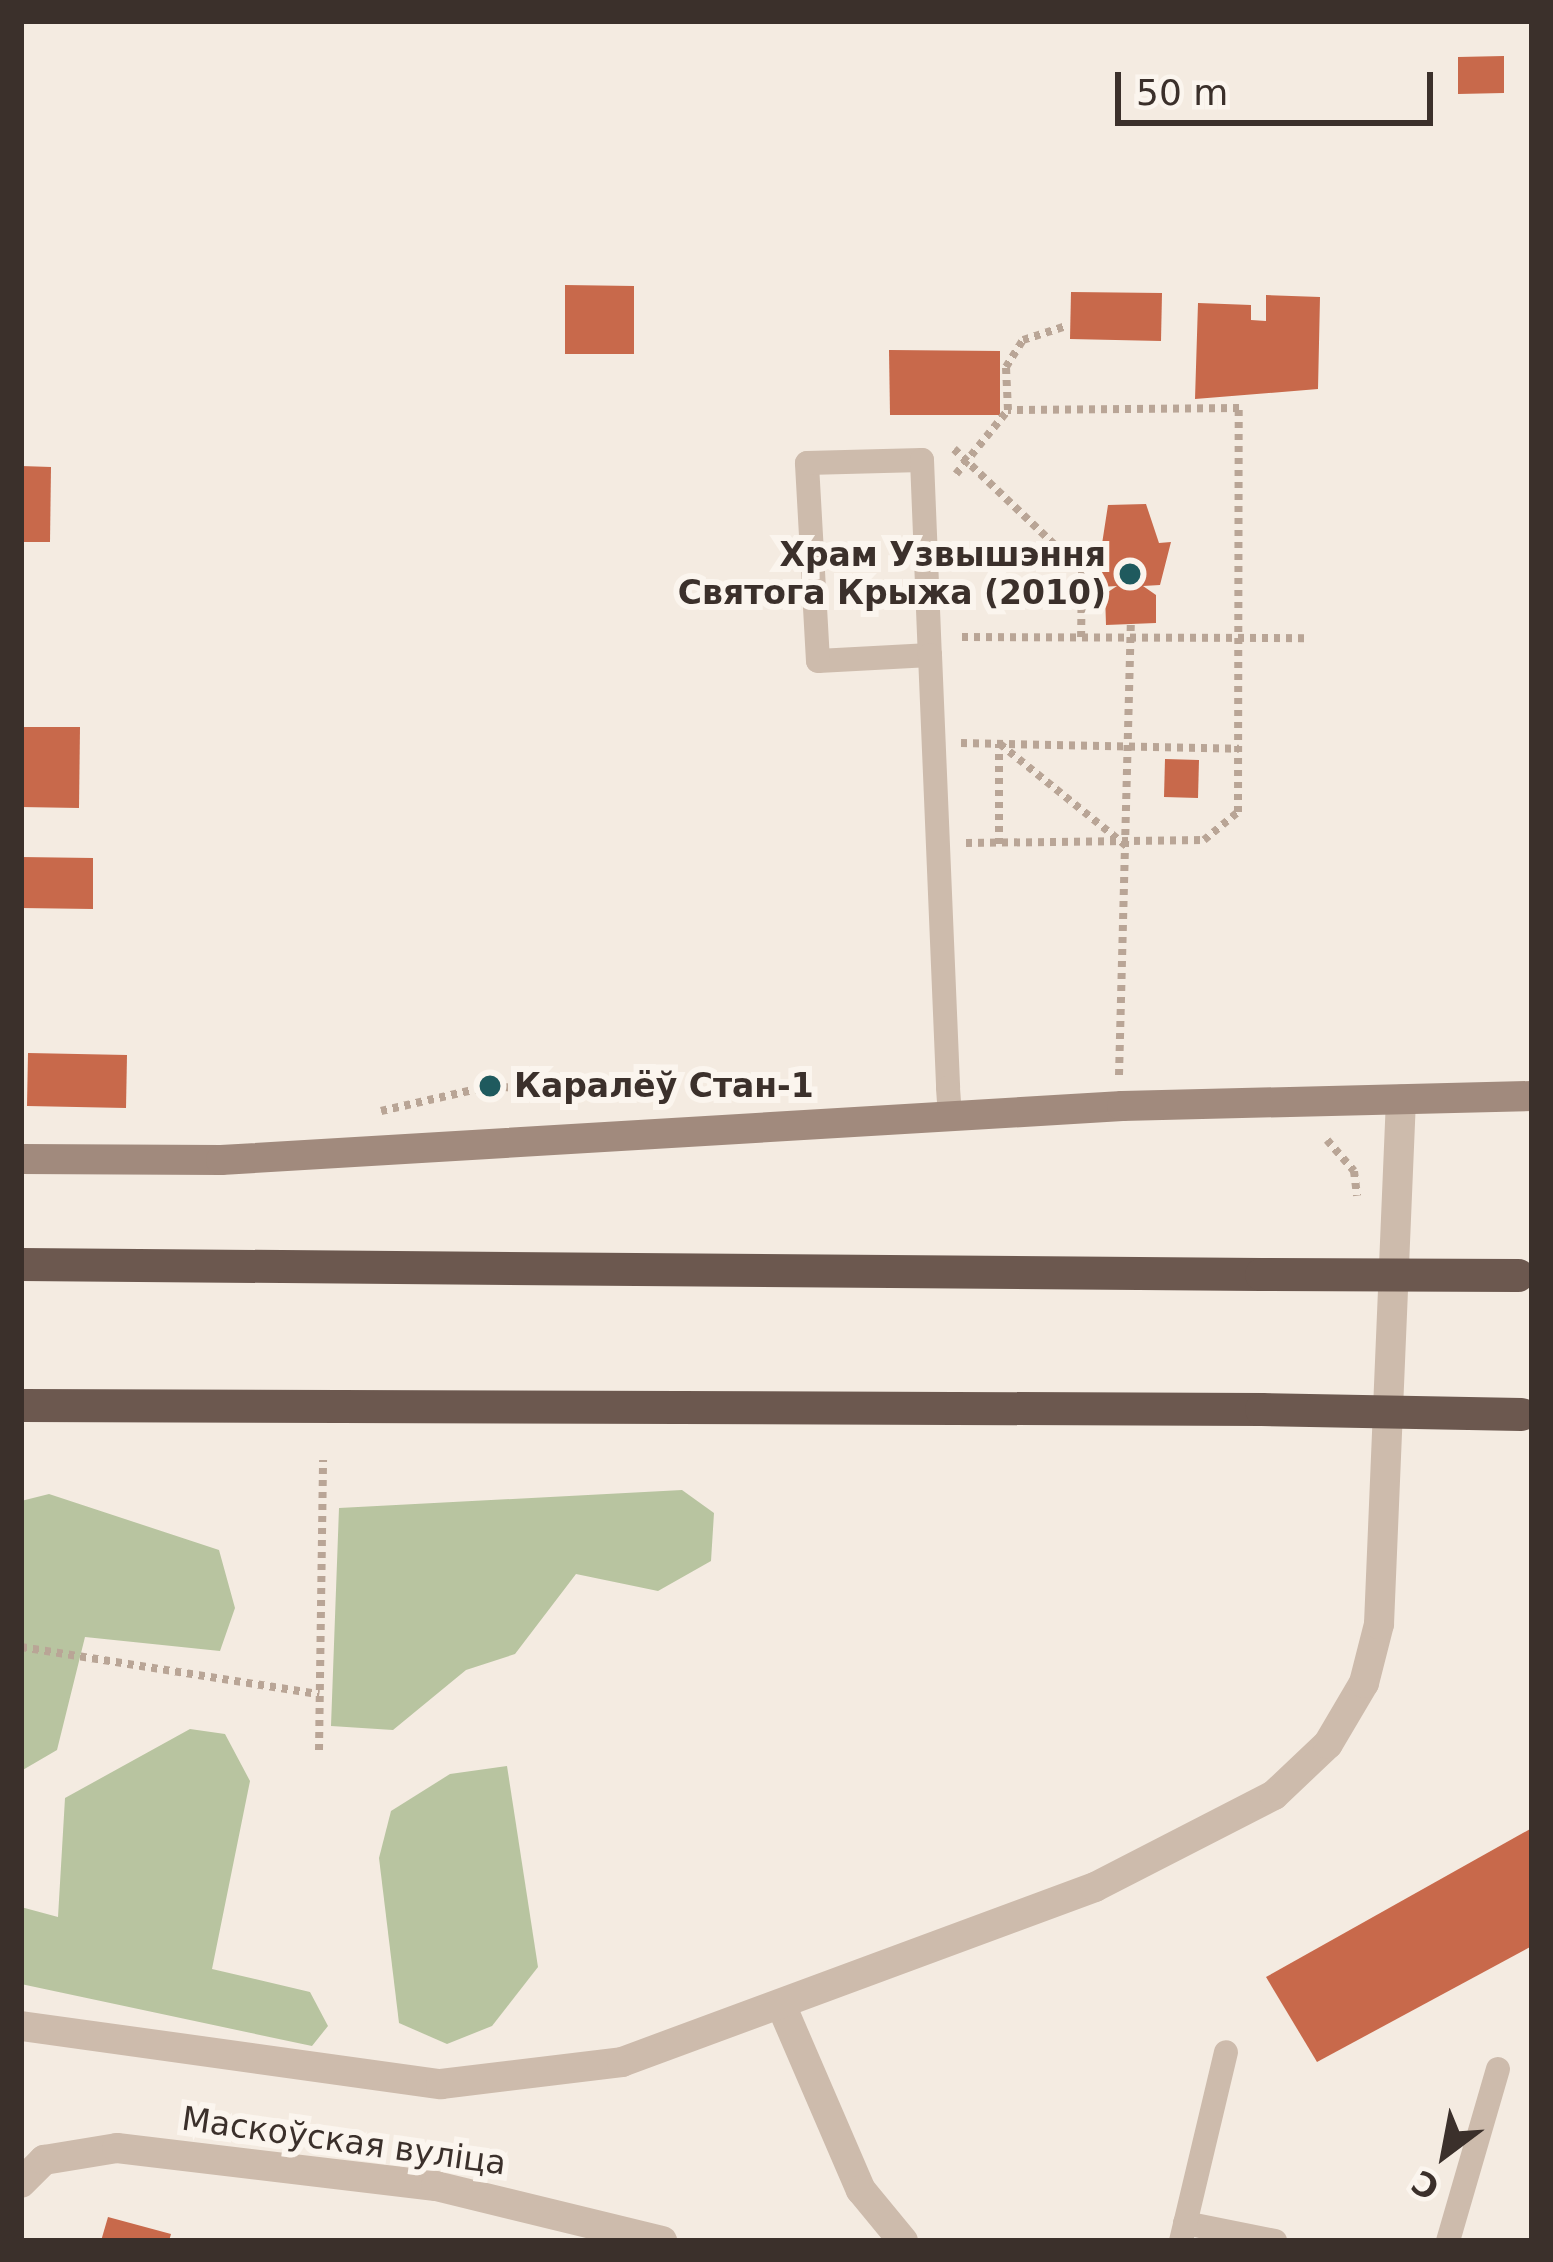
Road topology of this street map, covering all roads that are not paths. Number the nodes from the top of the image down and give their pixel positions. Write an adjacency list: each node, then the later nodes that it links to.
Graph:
1 (936, 646): 1 (lane); 4 (lane)
2 (1532, 1096): 3 (main road)
3 (1401, 1099): 4 (main road); 10 (street)
4 (950, 1116): 5 (main road)
5 (21, 1159)
6 (21, 1264): 7 (highway, bridge)
7 (1525, 1275)
8 (26, 1409): 9 (highway, bridge)
9 (1527, 1414)
10 (782, 2007): 11 (street); 17 (street)
11 (21, 2026)
12 (1226, 2052): 15 (lane)
13 (1498, 2068): 19 (lane)
14 (21, 2182): 16 (street, Маскоўская вуліца)
15 (1183, 2232): 18 (lane)
16 (662, 2241)
17 (902, 2241)
18 (1275, 2241)
19 (1448, 2241)

